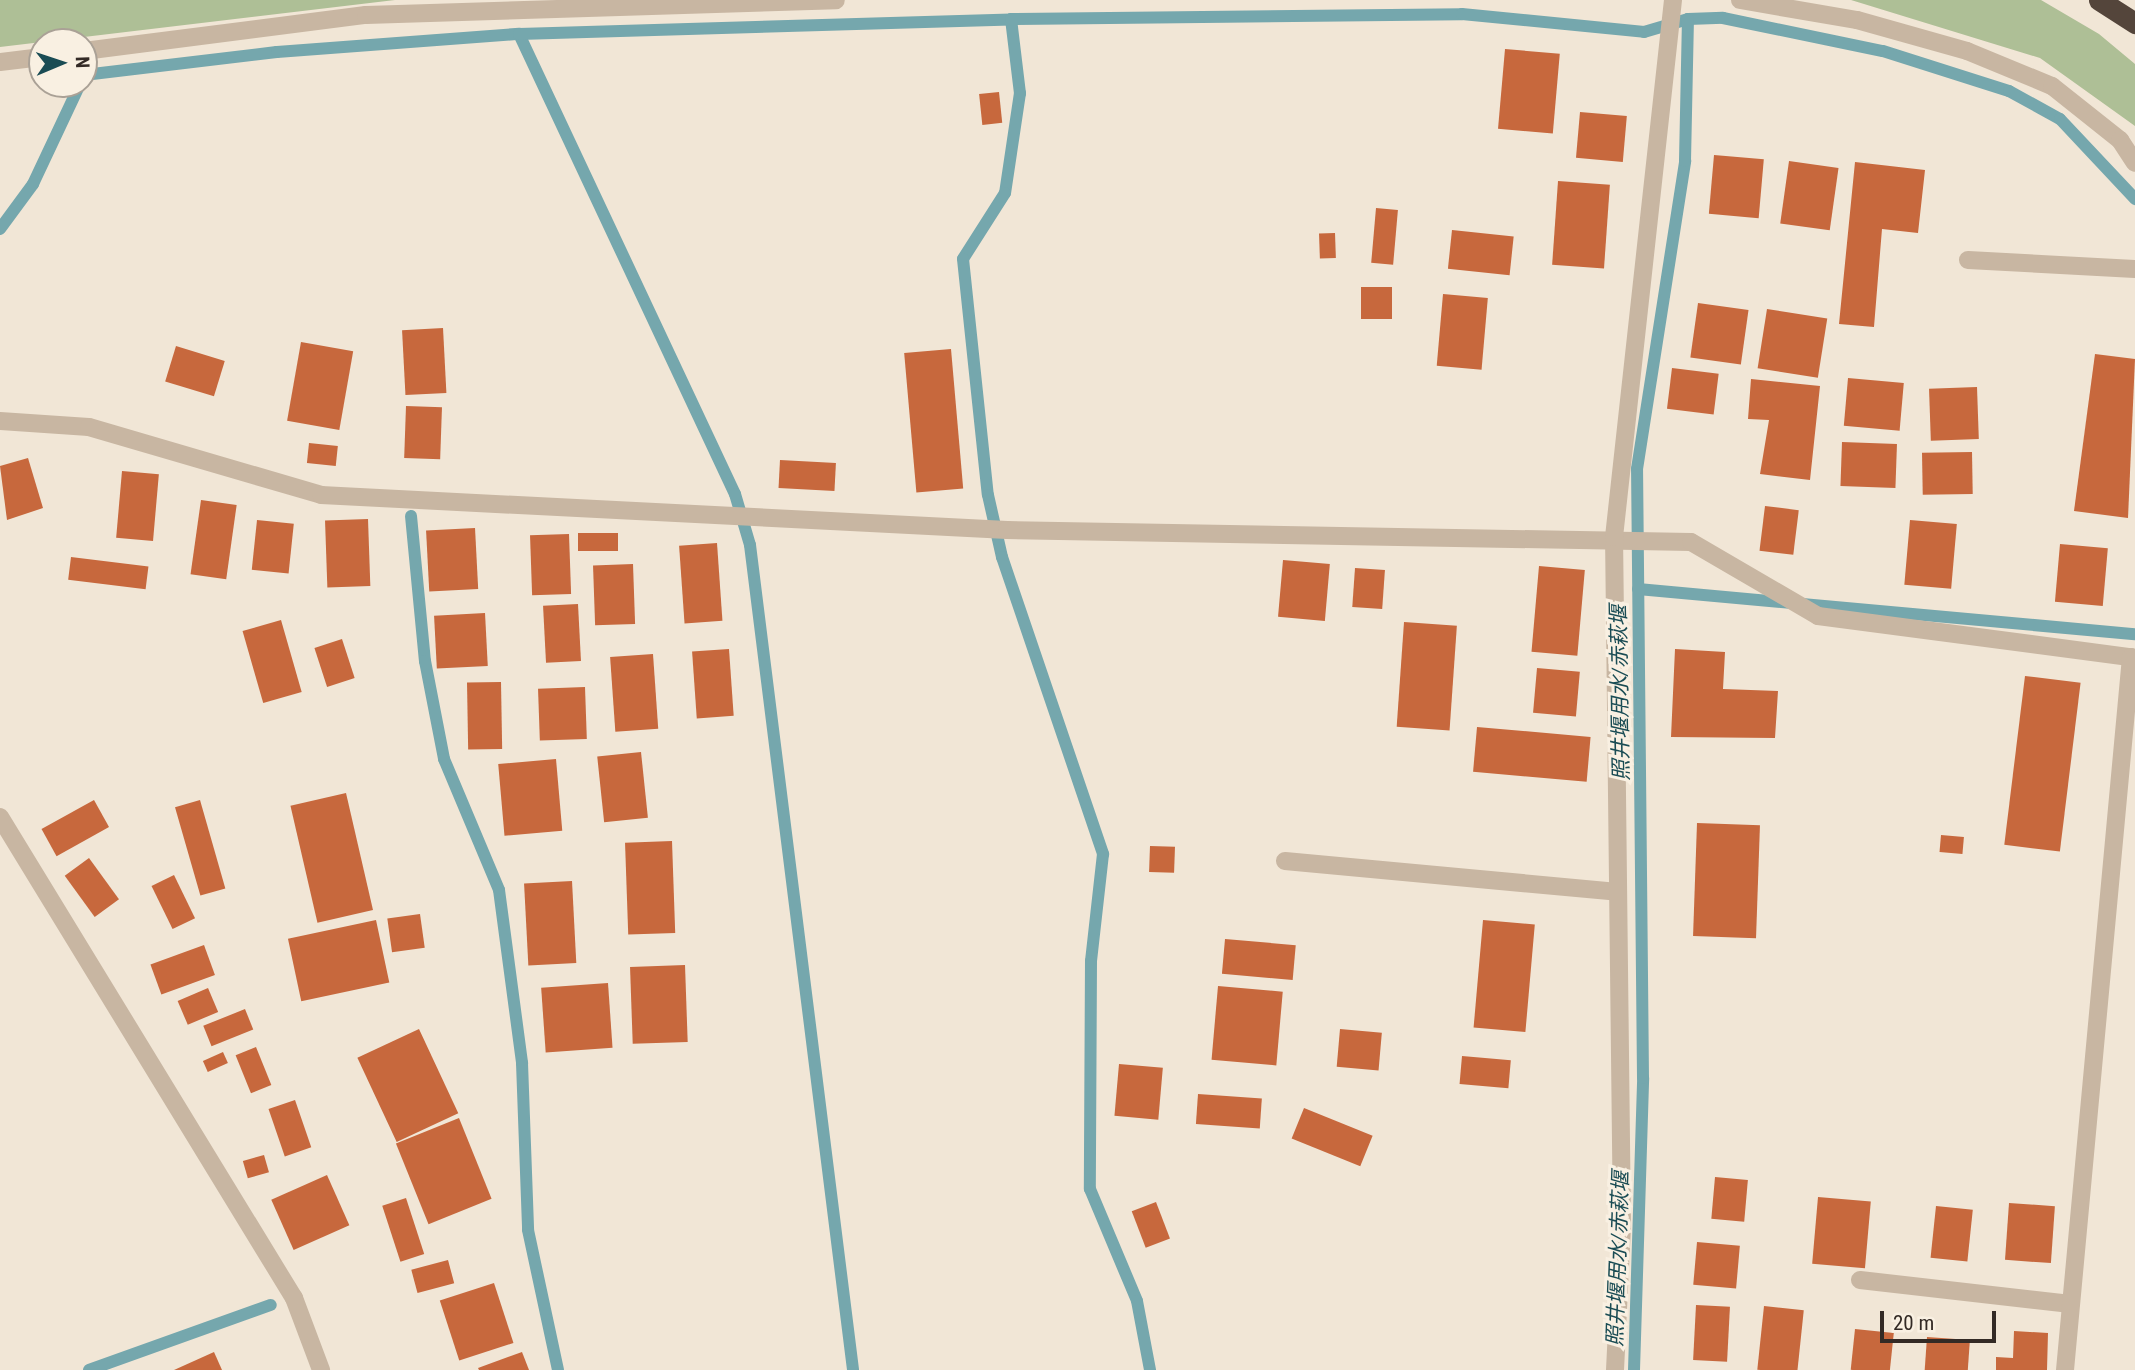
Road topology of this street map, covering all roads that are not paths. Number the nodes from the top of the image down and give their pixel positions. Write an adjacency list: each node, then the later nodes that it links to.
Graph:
1 (835, 0): 6 (street)
2 (1674, 0): 13 (street)
3 (1740, 0): 9 (street)
4 (2099, 0): 5 (highway)
5 (2135, 23)
6 (98, 49)
7 (28, 59): 8 (street)
8 (0, 62)
9 (2135, 163)
10 (1968, 260): 11 (street)
11 (2135, 269)
12 (0, 421): 13 (street)
13 (1614, 537): 14 (street); 17 (street)
14 (2133, 658): 19 (street)
15 (0, 817): 20 (street)
16 (1285, 861): 17 (street)
17 (1618, 892): 21 (street)
18 (1860, 1280): 19 (street)
19 (2071, 1304): 22 (street)
20 (321, 1370)
21 (1615, 1370)
22 (2064, 1370)

